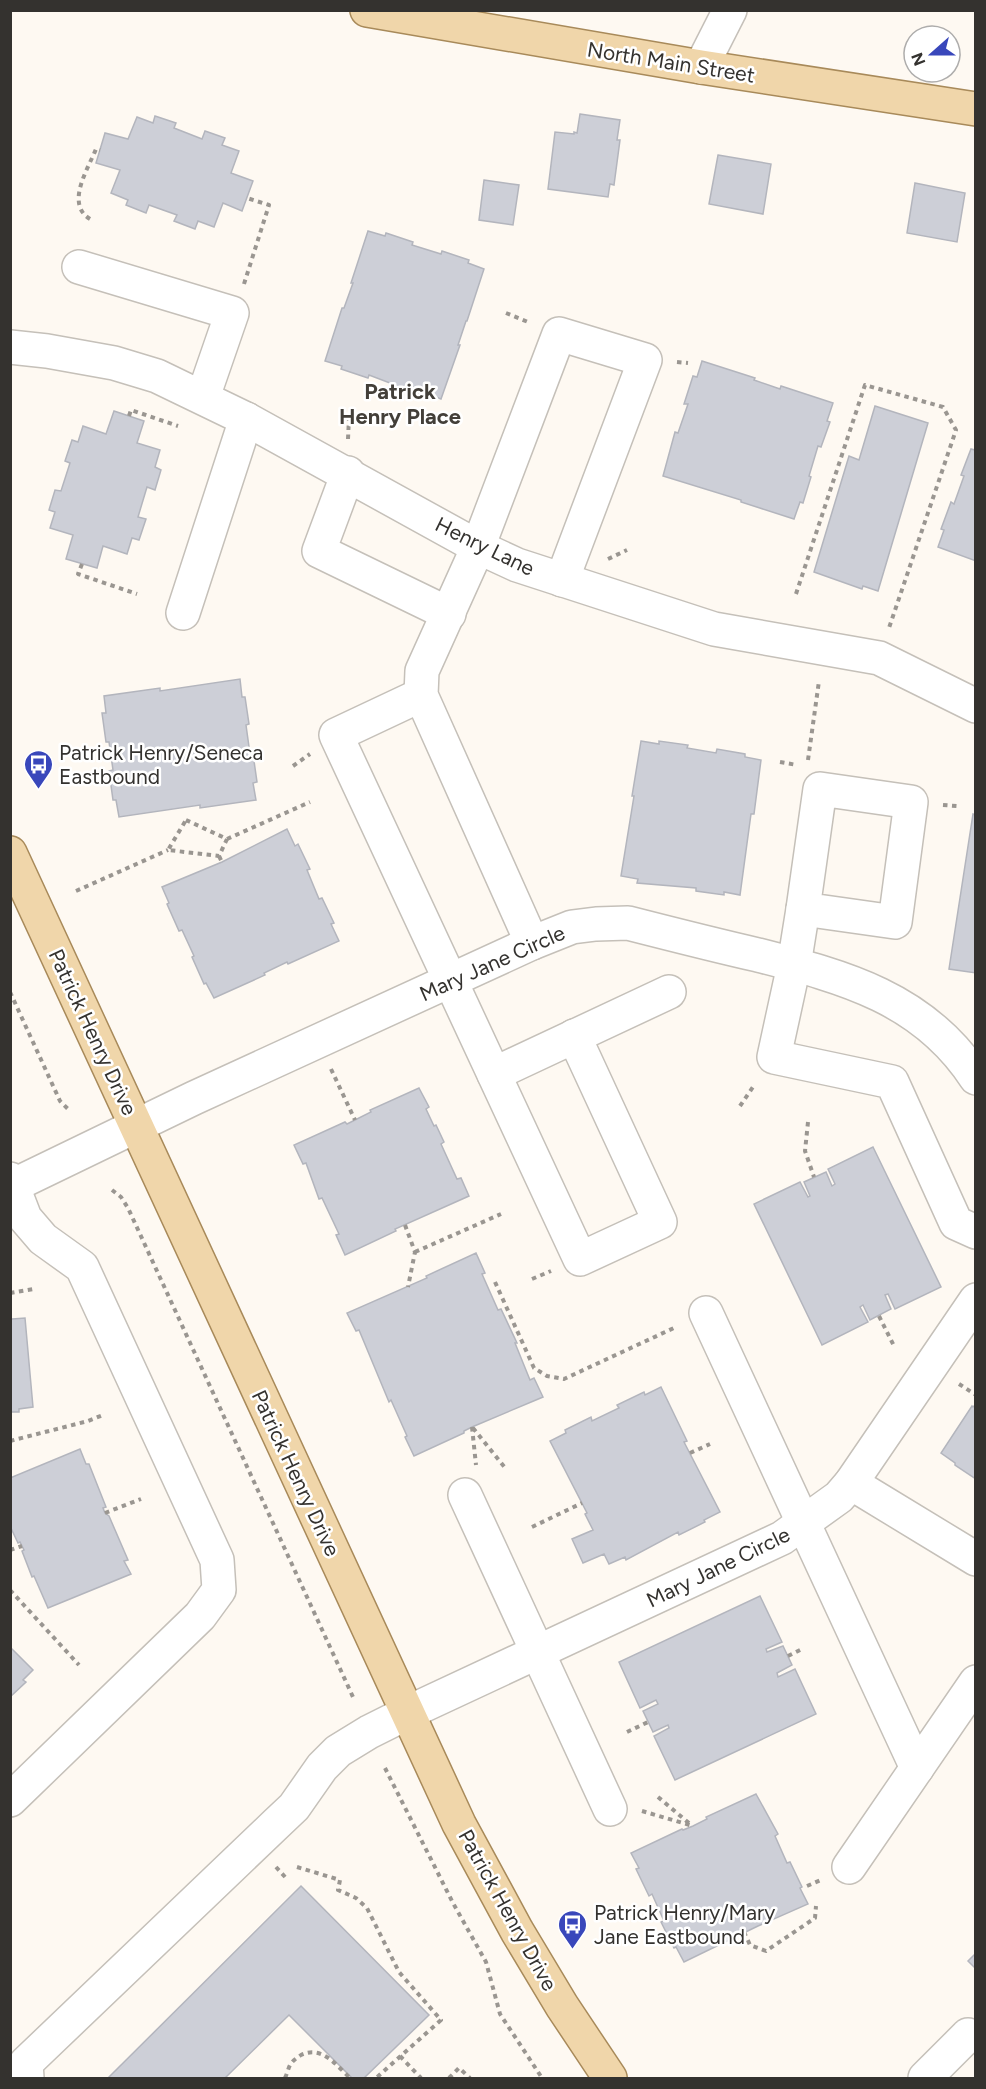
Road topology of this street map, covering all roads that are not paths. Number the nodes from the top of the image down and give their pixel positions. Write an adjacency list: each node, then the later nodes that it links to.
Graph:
1 (367, 10): 3 (main road, North Main Street)
2 (730, 10): 4 (street)
3 (413, 15): 4 (main road, North Main Street)
4 (701, 67): 5 (main road, North Main Street)
5 (975, 109)
6 (79, 267): 8 (street)
7 (10, 347): 8 (street, Henry Lane)
8 (203, 397): 9 (street, Henry Lane)
9 (246, 419): 10 (street, Henry Lane); 13 (street)
10 (348, 473): 11 (street, Henry Lane); 14 (street)
11 (478, 547): 12 (street, Henry Lane); 12 (street); 14 (street)
12 (562, 580): 16 (street, Henry Lane)
13 (183, 613)
14 (449, 614): 15 (street)
15 (421, 695): 19 (street); 21 (street)
16 (975, 706)
17 (10, 853): 26 (main road, Patrick Henry Drive)
18 (803, 909): 18 (street); 20 (street)
19 (532, 943): 20 (street, Mary Jane Circle); 21 (street, Mary Jane Circle)
20 (794, 965): 24 (street, Mary Jane Circle); 28 (street)
21 (451, 981): 25 (street); 26 (street, Mary Jane Circle)
22 (669, 992): 23 (street)
23 (573, 1036): 25 (street); 25 (street)
24 (973, 1069)
25 (494, 1074)
26 (136, 1126): 27 (street, Mary Jane Circle); 37 (main road, Patrick Henry Drive)
27 (11, 1184): 39 (street)
28 (975, 1232)
29 (975, 1300): 32 (street, Mary Jane Circle)
30 (706, 1313): 33 (street)
31 (471, 1483): 35 (street)
32 (851, 1483): 33 (street, Mary Jane Circle); 34 (street)
33 (803, 1525): 35 (street, Mary Jane Circle); 38 (street)
34 (975, 1559)
35 (537, 1652): 37 (street, Mary Jane Circle); 40 (street)
36 (975, 1682): 38 (street)
37 (407, 1713): 43 (street, Mary Jane Circle); 44 (main road, Patrick Henry Drive)
38 (917, 1768): 41 (street)
39 (10, 1800)
40 (622, 1809)
41 (849, 1868)
42 (968, 2035): 45 (street)
43 (27, 2079)
44 (610, 2079)
45 (925, 2079)

